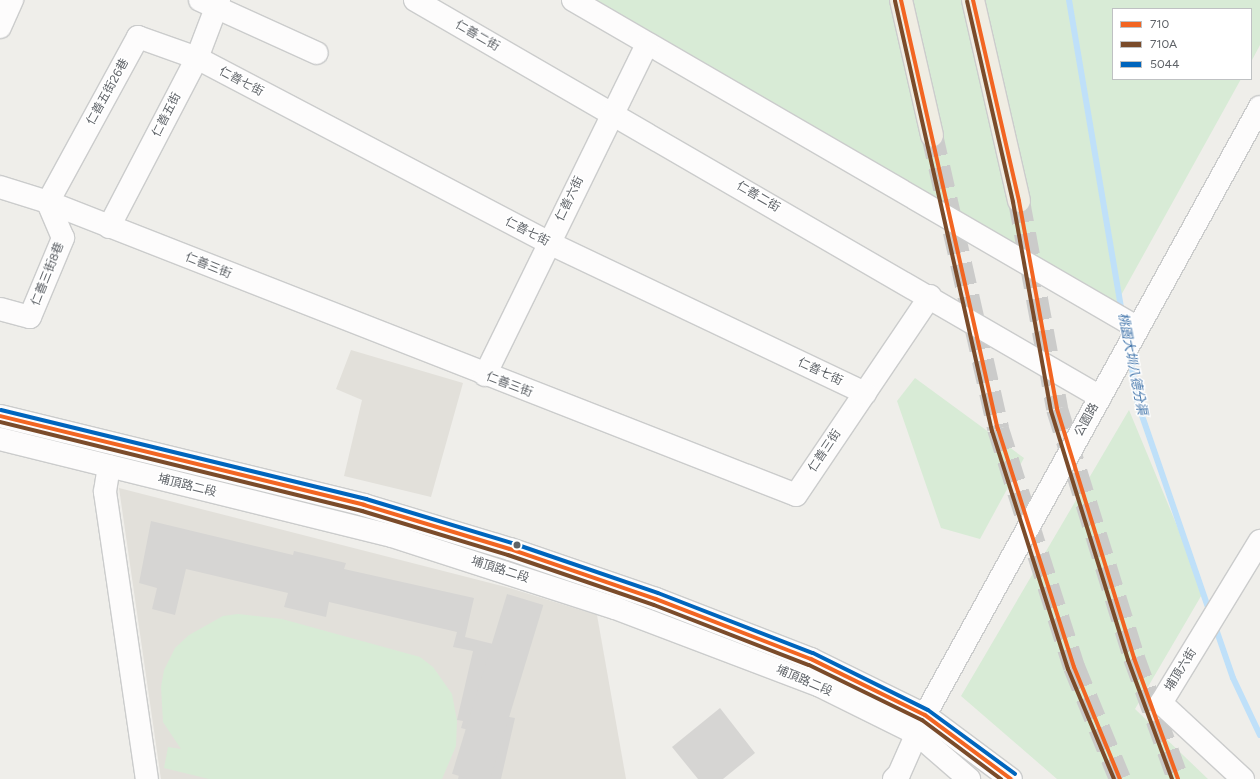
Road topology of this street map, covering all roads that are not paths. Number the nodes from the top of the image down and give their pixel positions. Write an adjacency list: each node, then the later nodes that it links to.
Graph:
1 (12, 0): 7 (street)
2 (415, 0): 12 (street, 仁善二街)
3 (573, 0): 8 (street)
4 (901, 0): 13 (highway)
5 (973, 0): 15 (highway)
6 (211, 3): 9 (street); 10 (street, 仁善五街)
7 (0, 27)
8 (647, 44): 12 (street, 仁善六街); 21 (street)
9 (317, 53)
10 (196, 58): 16 (street, 仁善五街26巷); 17 (street, 仁善五街); 18 (street, 仁善七街)
11 (1260, 106): 21 (street, 公園路)
12 (612, 113): 18 (street, 仁善六街); 19 (street, 仁善二街)
13 (932, 135)
14 (0, 187): 16 (street, 仁善三街)
15 (1019, 201)
16 (48, 202): 17 (street, 仁善三街); 20 (street, 仁善三街8巷)
17 (110, 227): 22 (street, 仁善三街)
18 (549, 243): 22 (street, 仁善六街); 23 (street, 仁善七街)
19 (930, 296): 23 (street, 仁善三街); 24 (street, 仁善二街)
20 (0, 308)
21 (1138, 328): 24 (street, 公園路)
22 (484, 375): 23 (street, 仁善三街)
23 (865, 393)
24 (1100, 397): 29 (street, 公園路)
25 (0, 416): 29 (street, 埔頂路二段)
26 (0, 439): 27 (street, 埔頂路二段)
27 (109, 466): 29 (street, 埔頂路二段); 30 (street)
28 (1260, 542): 34 (street, 埔頂六街)
29 (921, 724): 31 (street, 公園路); 32 (street, 埔頂路二段); 33 (street, 埔頂路二段)
30 (147, 779)
31 (894, 779)
32 (969, 779)
33 (1011, 779)
34 (1243, 779)

